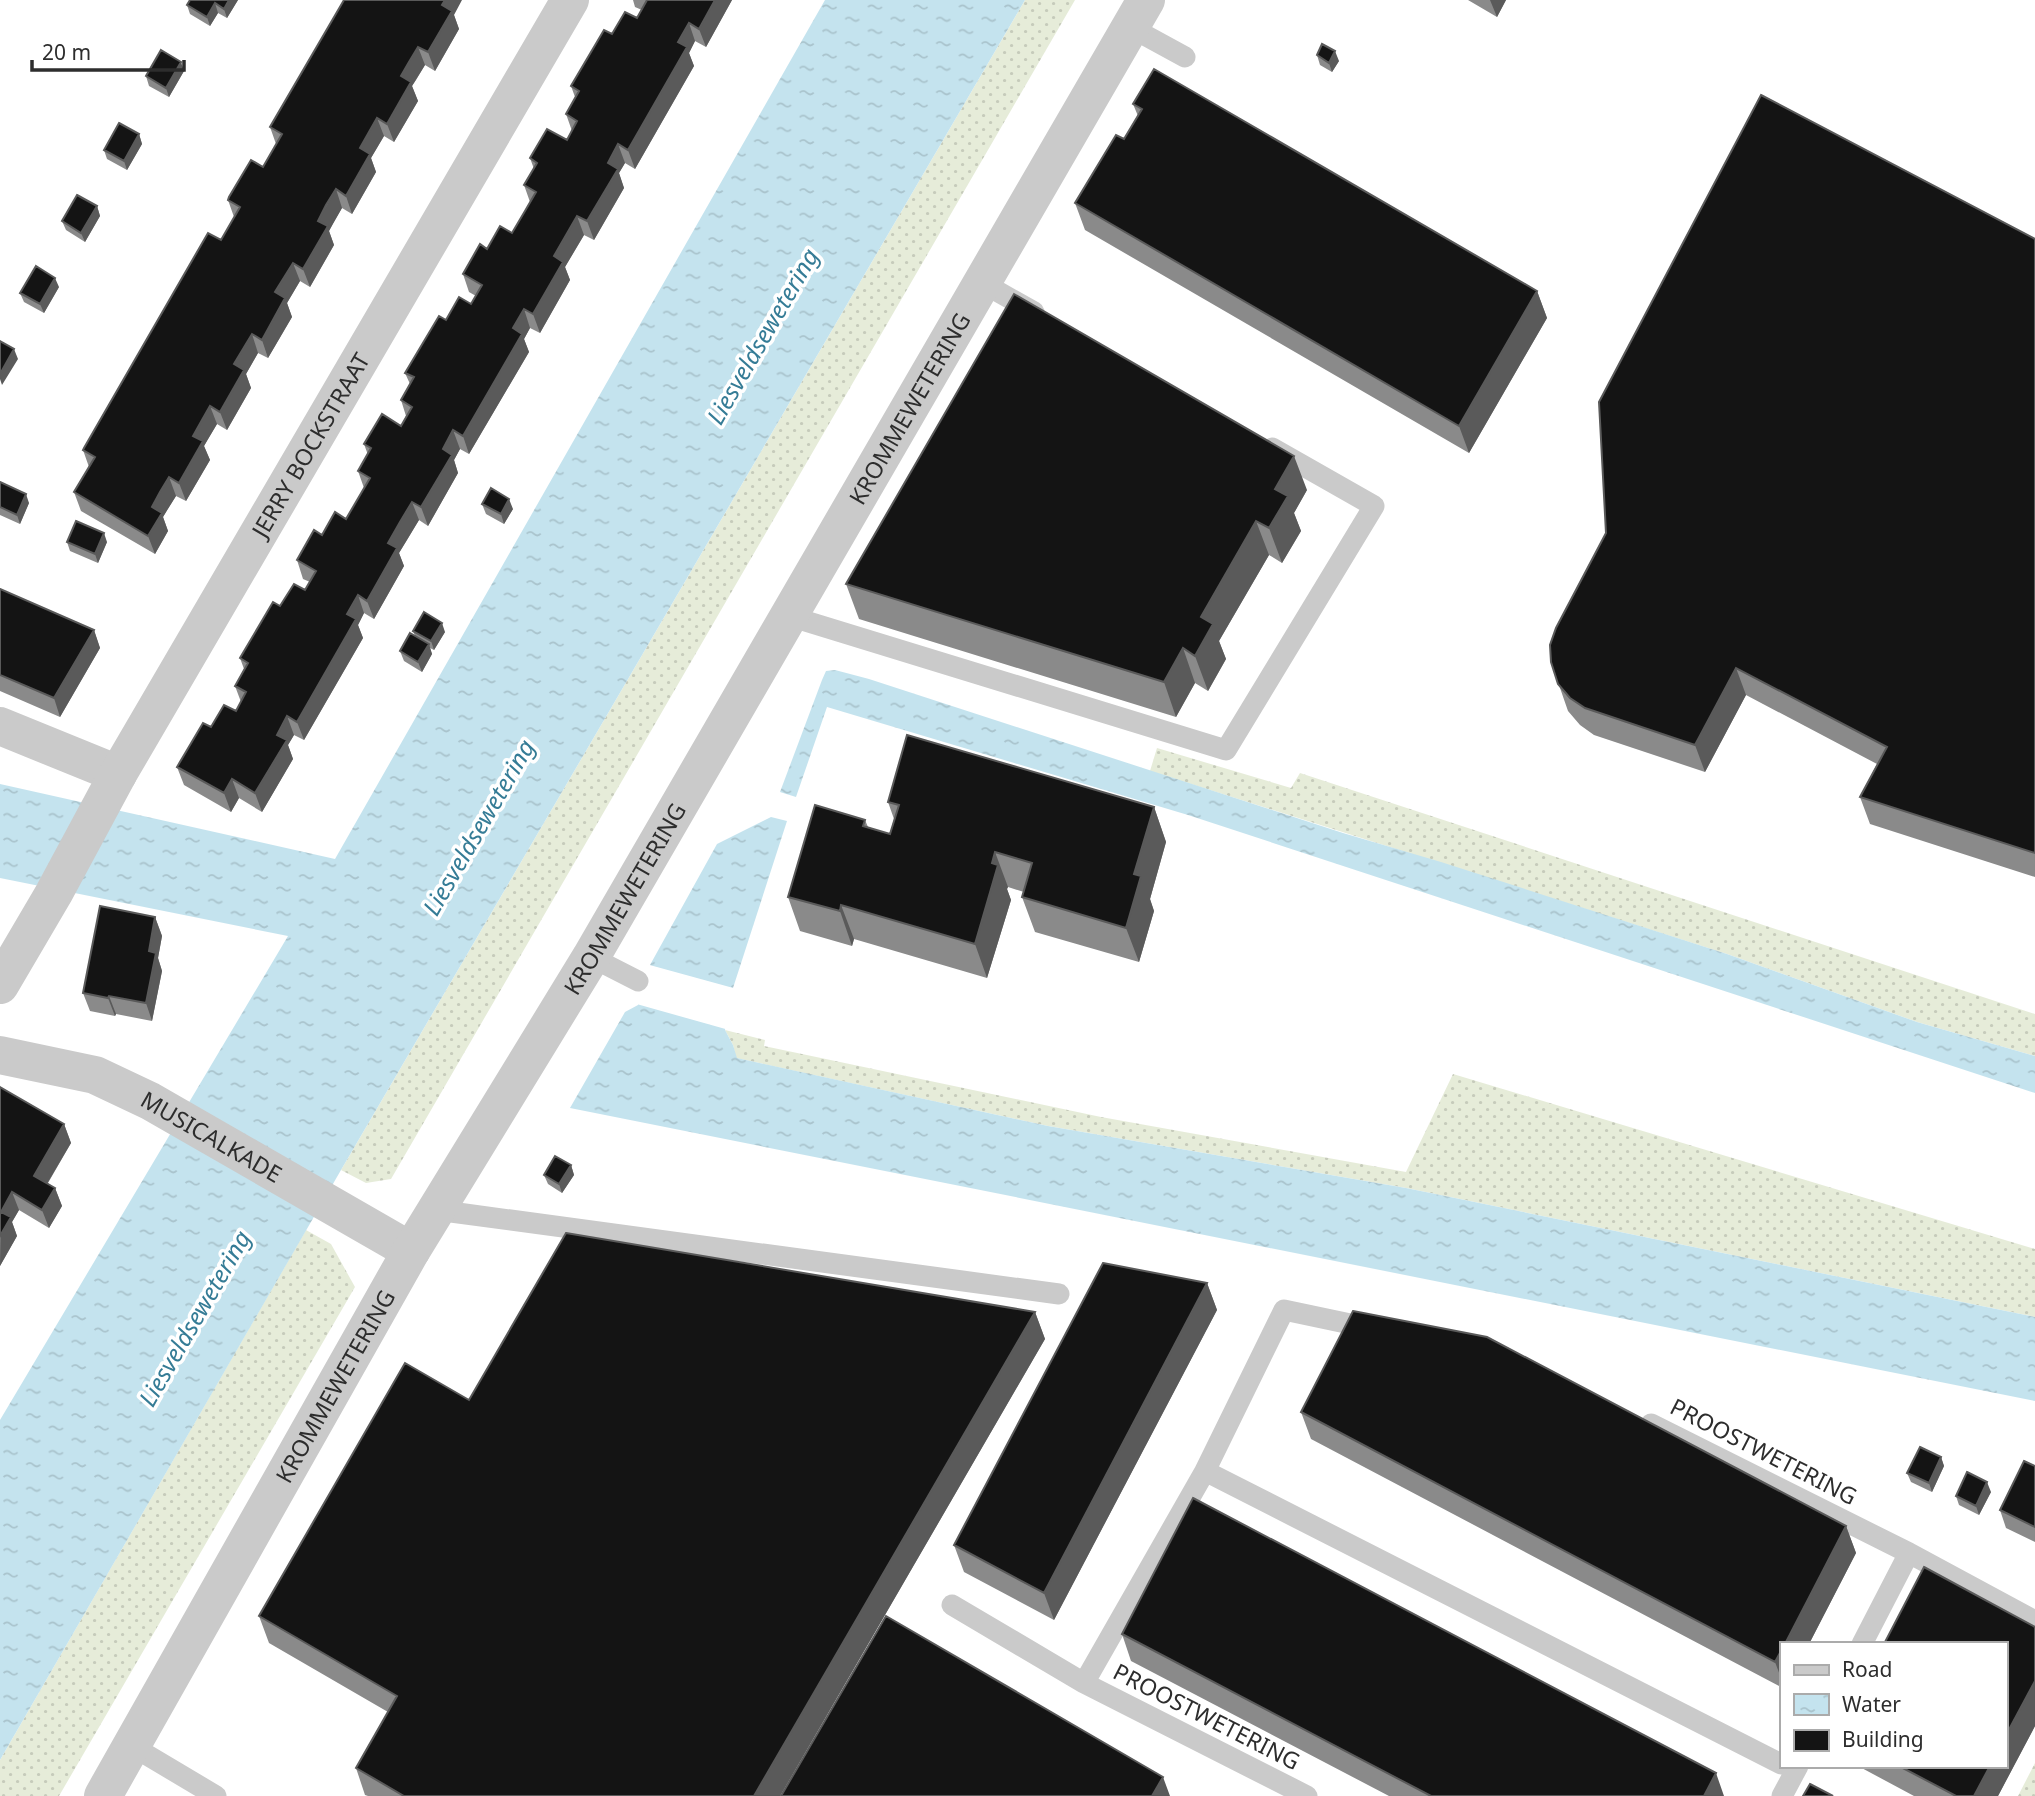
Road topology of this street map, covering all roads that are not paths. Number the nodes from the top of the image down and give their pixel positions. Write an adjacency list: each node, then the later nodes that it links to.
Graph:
1 (570, 0): 9 (street, JERRY BOCKSTRAAT)
2 (1138, 13): 3 (lane); 4 (street, KROMMEWETERING)
3 (1185, 58)
4 (981, 282): 5 (lane); 7 (street, KROMMEWETERING)
5 (1052, 323)
6 (1255, 438): 7 (lane)
7 (789, 615): 10 (street, KROMMEWETERING)
8 (0, 726): 9 (street)
9 (110, 788): 12 (street, JERRY BOCKSTRAAT)
10 (592, 957): 11 (lane); 14 (street, KROMMEWETERING)
11 (638, 981)
12 (0, 985)
13 (0, 1055): 15 (street, MUSICALKADE)
14 (436, 1210): 15 (street, KROMMEWETERING); 16 (lane)
15 (411, 1251): 25 (street, KROMMEWETERING)
16 (1059, 1294)
17 (1390, 1332): 19 (lane, PROOSTWETERING)
18 (1634, 1416): 20 (lane, PROOSTWETERING)
19 (1205, 1471): 24 (lane, PROOSTWETERING); 26 (lane)
20 (1909, 1553): 22 (lane, PROOSTWETERING); 23 (lane)
21 (952, 1605): 24 (lane, PROOSTWETERING)
22 (2035, 1621)
23 (1863, 1642)
24 (1084, 1683): 30 (lane, PROOSTWETERING)
25 (132, 1745): 28 (street, KROMMEWETERING); 29 (lane)
26 (1780, 1762)
27 (1790, 1768): 31 (lane)
28 (103, 1796)
29 (216, 1796)
30 (1307, 1796)
31 (1782, 1796)

